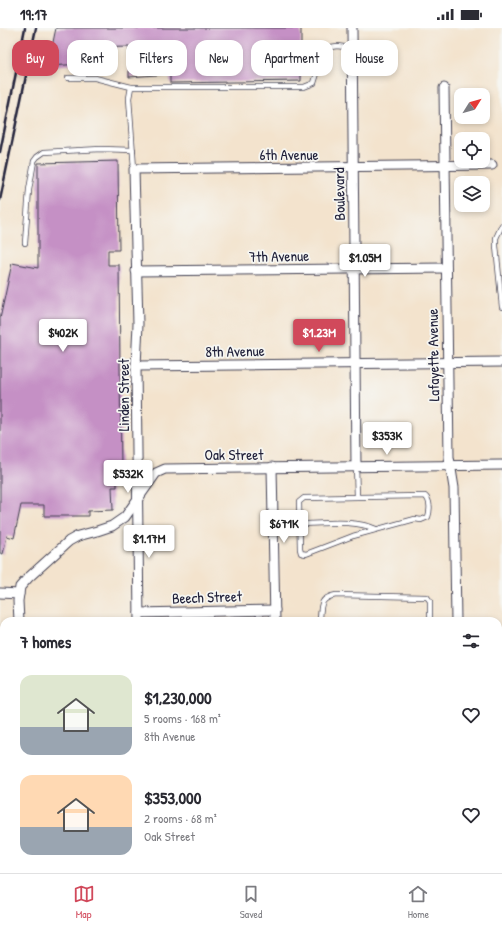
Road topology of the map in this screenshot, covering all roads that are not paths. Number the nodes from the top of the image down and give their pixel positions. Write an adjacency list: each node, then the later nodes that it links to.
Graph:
1 (352, 28): 2 (street, Boulevard)
2 (352, 40)
3 (341, 47): 6 (lane)
4 (352, 76): 11 (street, Boulevard)
5 (68, 78): 6 (lane)
6 (131, 87): 8 (lane)
7 (444, 88): 10 (street, Lafayette Avenue)
8 (133, 150): 12 (lane); 14 (lane)
9 (492, 165): 10 (street, 6th Avenue)
10 (445, 167): 11 (street, 6th Avenue); 15 (street, Lafayette Avenue)
11 (353, 168): 12 (street, 6th Avenue); 16 (street, Boulevard)
12 (134, 169): 17 (street, Linden Street)
13 (502, 225): 18 (lane)
14 (25, 243)
15 (446, 268): 16 (street, 7th Avenue); 20 (street, Lafayette Avenue)
16 (354, 269): 17 (street, 7th Avenue); 21 (street, Boulevard)
17 (136, 271): 22 (street, Linden Street)
18 (502, 307)
19 (502, 362): 20 (street, 8th Avenue)
20 (447, 363): 21 (street, 8th Avenue); 24 (street, Lafayette Avenue)
21 (355, 364): 22 (street, 8th Avenue); 23 (street, Boulevard)
22 (136, 366): 28 (street, Linden Street)
23 (356, 466): 24 (street, Oak Street); 26 (street, Oak Street); 27 (lane)
24 (451, 466): 25 (street, Oak Street); 39 (street, Lafayette Avenue)
25 (502, 466)
26 (272, 468): 28 (street, Oak Street); 33 (street)
27 (357, 497): 29 (lane); 30 (lane)
28 (138, 498): 32 (street, Oak Street); 35 (street, Linden Street)
29 (299, 524): 30 (lane); 30 (lane)
30 (377, 530)
31 (0, 593): 32 (street)
32 (19, 594): 34 (street)
33 (275, 610): 35 (street, Beech Street); 36 (street)
34 (19, 617)
35 (139, 617)
36 (275, 617)
37 (321, 617): 38 (lane)
38 (430, 617)
39 (456, 617)

